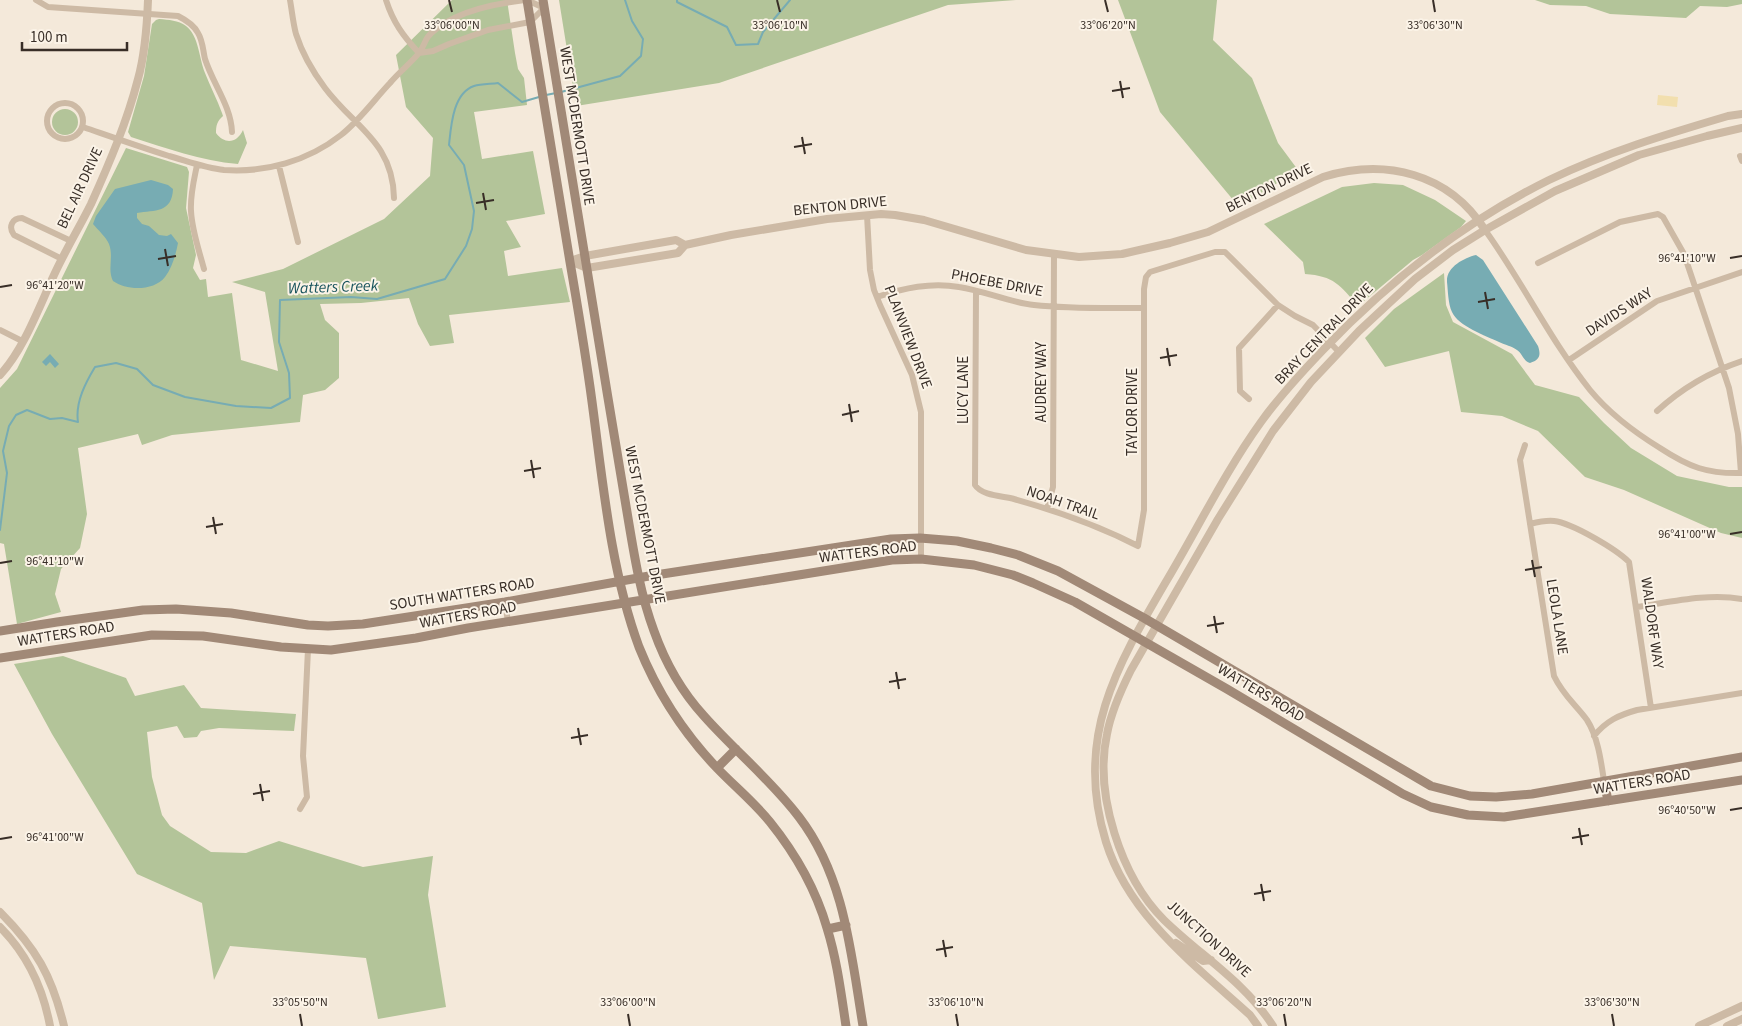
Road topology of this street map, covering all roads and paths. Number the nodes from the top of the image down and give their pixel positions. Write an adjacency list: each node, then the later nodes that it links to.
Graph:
1 (36, 0): 7 (street)
2 (148, 0): 7 (street, BEL AIR DRIVE)
3 (290, 0): 11 (street)
4 (386, 0): 9 (street)
5 (526, 0): 6 (street); 8 (main road, WEST MCDERMOTT DRIVE); 9 (street)
6 (543, 4): 8 (street); 26 (main road, WEST MCDERMOTT DRIVE)
7 (147, 13): 14 (street); 15 (street, BEL AIR DRIVE)
8 (530, 22): 9 (street); 28 (main road, WEST MCDERMOTT DRIVE)
9 (419, 52): 11 (street)
10 (1742, 114): 20 (street, BRAY CENTRAL DRIVE)
11 (356, 121): 17 (street); 18 (street)
12 (83, 127): 12 (street); 15 (street)
13 (1742, 128): 21 (street, BRAY CENTRAL DRIVE)
14 (232, 132)
15 (118, 139): 16 (street); 22 (street, BEL AIR DRIVE)
16 (197, 165): 17 (street); 31 (street)
17 (279, 166): 23 (street)
18 (394, 198)
19 (866, 215): 24 (street, BENTON DRIVE); 25 (street, BENTON DRIVE); 35 (street, PLAINVIEW DRIVE)
20 (1478, 219): 21 (street, BENTON DRIVE); 25 (street, BENTON DRIVE); 41 (street, BRAY CENTRAL DRIVE)
21 (1485, 230): 42 (street, BRAY CENTRAL DRIVE); 43 (street, BENTON DRIVE)
22 (71, 241): 27 (street, BEL AIR DRIVE); 27 (street)
23 (298, 242)
24 (685, 245): 26 (street, BENTON DRIVE); 30 (street, BENTON DRIVE)
25 (1054, 254): 37 (street, AUDREY WAY)
26 (584, 256): 28 (street, BENTON DRIVE); 30 (main road, WEST MCDERMOTT DRIVE)
27 (62, 259): 40 (street, BEL AIR DRIVE)
28 (570, 262): 30 (street, BENTON DRIVE); 50 (main road, WEST MCDERMOTT DRIVE)
29 (1538, 263): 33 (street)
30 (587, 268): 49 (main road, WEST MCDERMOTT DRIVE)
31 (204, 269)
32 (1742, 272): 33 (street, DAVIDS WAY)
33 (1696, 288): 43 (street, DAVIDS WAY); 45 (street)
34 (976, 291): 35 (street, PHOEBE DRIVE); 37 (street, PHOEBE DRIVE); 53 (street, LUCY LANE)
35 (877, 297): 56 (street, PLAINVIEW DRIVE)
36 (1278, 305): 38 (street, TAYLOR DRIVE); 41 (street); 47 (street)
37 (1054, 306): 38 (street, PHOEBE DRIVE); 54 (street, AUDREY WAY)
38 (1144, 308): 57 (street, TAYLOR DRIVE)
39 (0, 330): 40 (street)
40 (22, 341): 46 (street, BEL AIR DRIVE)
41 (1331, 342): 42 (street); 66 (street, BRAY CENTRAL DRIVE)
42 (1339, 352): 68 (street, BRAY CENTRAL DRIVE)
43 (1569, 360): 52 (street, BENTON DRIVE)
44 (1742, 361): 45 (street)
45 (1722, 368): 48 (street); 52 (street)
46 (0, 375)
47 (1249, 399)
48 (1657, 411)
49 (614, 436): 50 (main road); 59 (main road, WEST MCDERMOTT DRIVE)
50 (596, 439): 60 (main road, WEST MCDERMOTT DRIVE)
51 (1525, 446): 55 (street, LEOLA LANE)
52 (1741, 474)
53 (978, 489): 54 (street, NOAH TRAIL)
54 (1047, 509): 57 (street, NOAH TRAIL)
55 (1530, 524): 65 (street, WALDORF WAY); 77 (street, LEOLA LANE)
56 (920, 538): 58 (street, PLAINVIEW DRIVE); 59 (main road, WATTERS ROAD); 66 (main road, WATTERS ROAD)
57 (1138, 546)
58 (921, 559): 62 (main road, WATTERS ROAD); 70 (main road, WATTERS ROAD)
59 (639, 578): 60 (main road, WATTERS ROAD); 62 (main road, WEST MCDERMOTT DRIVE)
60 (620, 582): 63 (main road, SOUTH WATTERS ROAD); 64 (main road, WEST MCDERMOTT DRIVE)
61 (1742, 599): 65 (street)
62 (644, 600): 64 (main road, WATTERS ROAD); 78 (main road, WEST MCDERMOTT DRIVE)
63 (505, 602): 67 (street); 69 (main road, SOUTH WATTERS ROAD)
64 (625, 604): 67 (main road, WATTERS ROAD); 81 (main road, WEST MCDERMOTT DRIVE)
65 (1637, 607): 75 (street, WALDORF WAY)
66 (1144, 618): 68 (main road, WATTERS ROAD); 70 (street, BRAY CENTRAL DRIVE)
67 (508, 622): 72 (main road, WATTERS ROAD)
68 (1156, 625): 71 (street, BRAY CENTRAL DRIVE); 83 (main road, WATTERS ROAD)
69 (0, 632)
70 (1134, 636): 71 (main road, WATTERS ROAD); 76 (street, JUNCTION DRIVE)
71 (1147, 643): 80 (street, JUNCTION DRIVE); 84 (main road, WATTERS ROAD)
72 (308, 649): 73 (main road, WATTERS ROAD); 85 (street)
73 (0, 658)
74 (1742, 693): 75 (street)
75 (1651, 708): 77 (street)
76 (1102, 715): 80 (street); 90 (street, JUNCTION DRIVE)
77 (1594, 736): 83 (street, LEOLA LANE)
78 (736, 749): 81 (main road); 87 (main road, WEST MCDERMOTT DRIVE)
79 (1742, 757): 83 (main road, WATTERS ROAD)
80 (1105, 758): 91 (street, JUNCTION DRIVE)
81 (717, 768): 89 (main road, WEST MCDERMOTT DRIVE)
82 (1742, 780): 84 (main road, WATTERS ROAD)
83 (1604, 781): 84 (main road)
84 (1608, 801)
85 (300, 809)
86 (0, 912): 95 (street)
87 (846, 925): 89 (main road); 97 (main road, WEST MCDERMOTT DRIVE)
88 (0, 927): 94 (street)
89 (828, 929): 96 (main road, WEST MCDERMOTT DRIVE)
90 (1162, 933): 91 (street); 98 (street, JUNCTION DRIVE)
91 (1211, 960): 99 (street, JUNCTION DRIVE)
92 (1742, 1006): 100 (street)
93 (1742, 1019): 101 (street)
94 (50, 1026)
95 (64, 1026)
96 (846, 1026)
97 (863, 1026)
98 (1258, 1026)
99 (1273, 1026)
100 (1699, 1026)
101 (1727, 1026)

